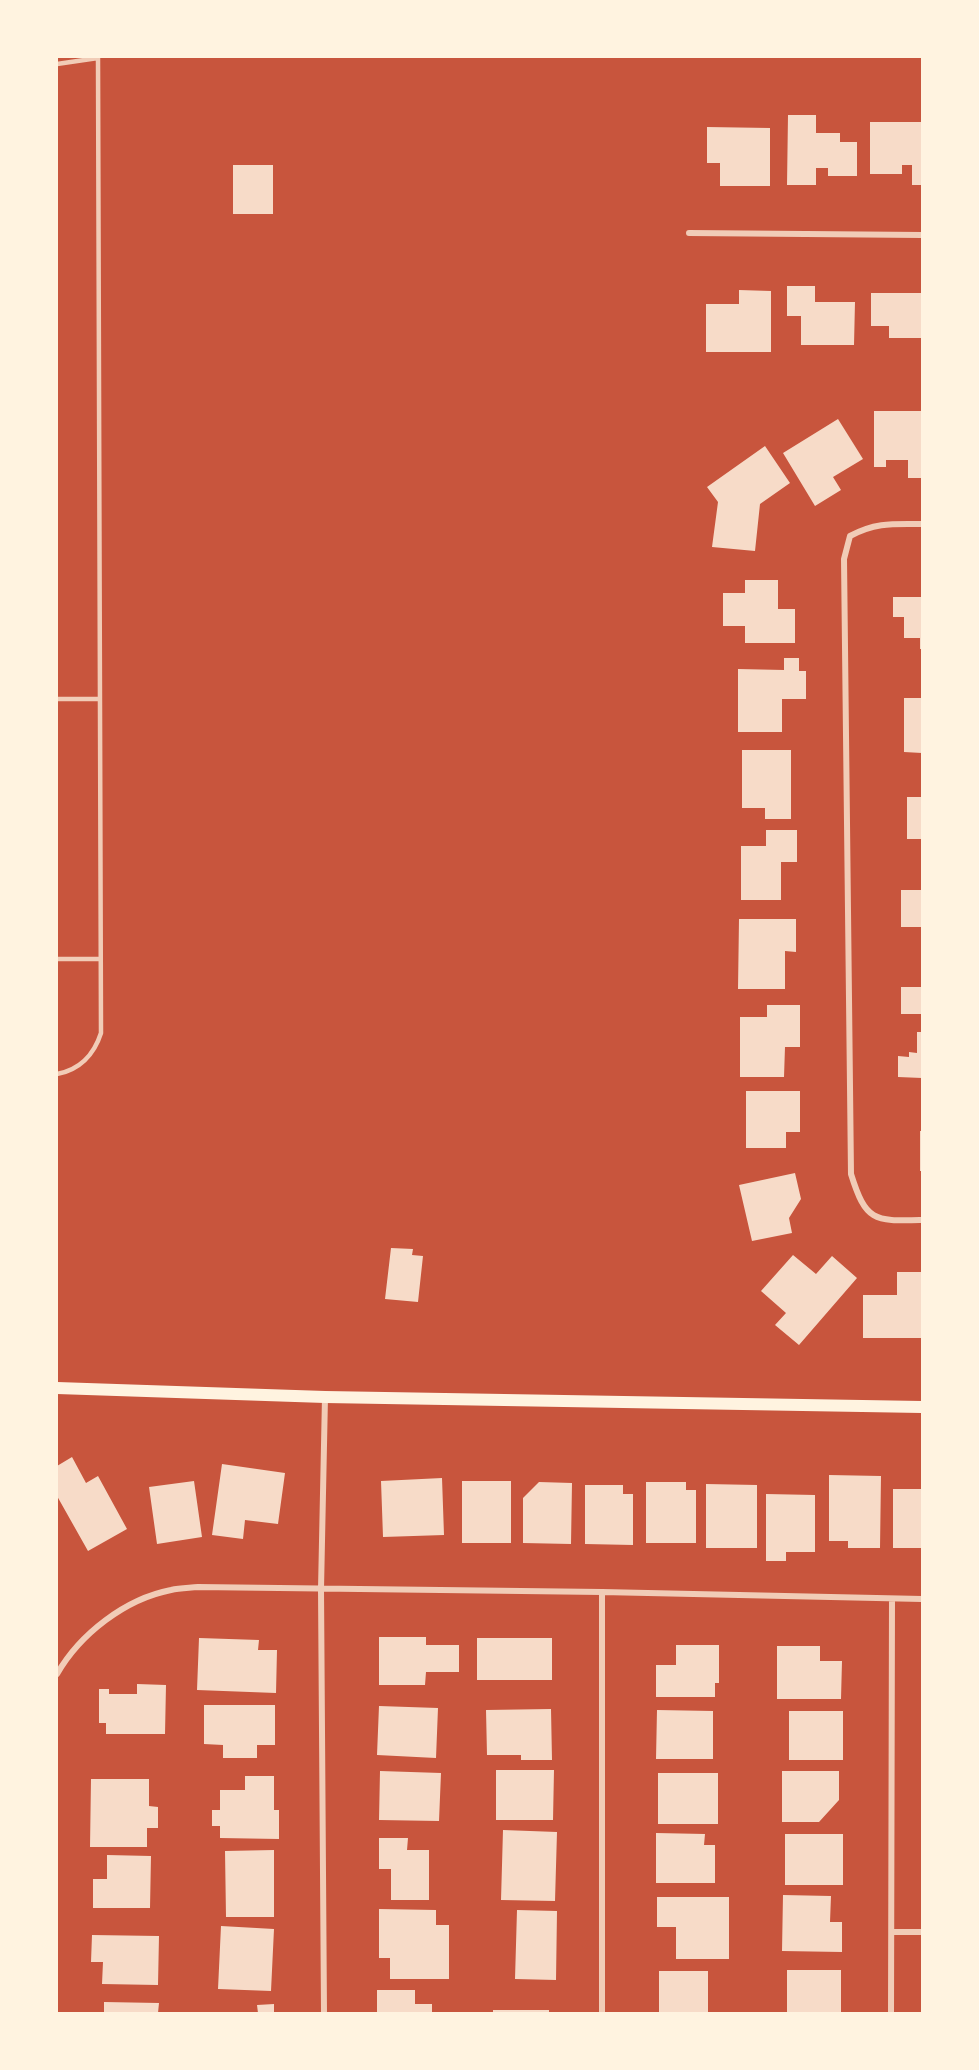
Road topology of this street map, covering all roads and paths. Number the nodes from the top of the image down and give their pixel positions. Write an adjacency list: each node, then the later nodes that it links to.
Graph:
1 (98, 57): 2 (lane); 7 (lane)
2 (57, 64)
3 (689, 232): 4 (street)
4 (922, 235)
5 (922, 524): 11 (street)
6 (57, 699): 7 (lane)
7 (100, 699): 9 (lane)
8 (57, 959): 9 (lane)
9 (100, 959): 10 (lane)
10 (57, 1074)
11 (922, 1220)
12 (57, 1388): 13 (main road)
13 (325, 1397): 14 (main road); 15 (street)
14 (922, 1407)
15 (321, 1589): 16 (street); 19 (street); 22 (street)
16 (602, 1592): 17 (street); 23 (street)
17 (892, 1599): 18 (street); 20 (street)
18 (922, 1599)
19 (57, 1674)
20 (892, 1932): 21 (street); 24 (street)
21 (922, 1932)
22 (324, 2013)
23 (602, 2013)
24 (891, 2013)

